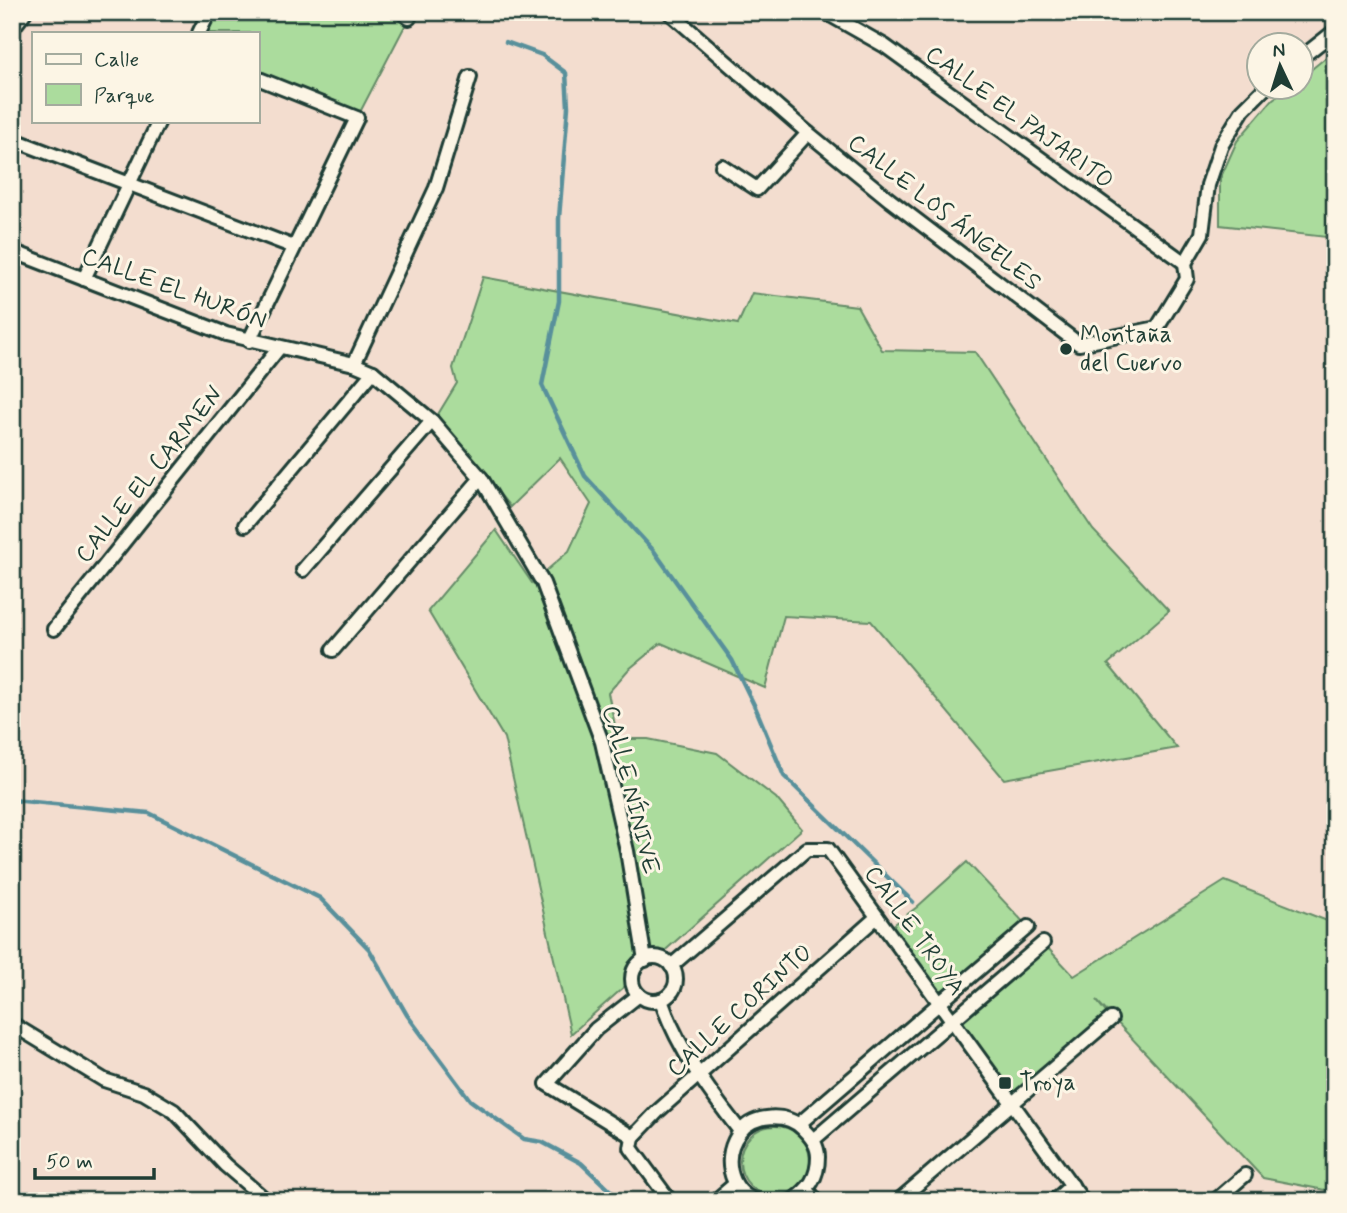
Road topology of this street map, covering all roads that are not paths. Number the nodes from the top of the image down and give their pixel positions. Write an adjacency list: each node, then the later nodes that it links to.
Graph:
1 (25, 12): 5 (street)
2 (209, 12): 7 (street)
3 (669, 12): 13 (street, CALLE LOS ÁNGELES)
4 (825, 12): 19 (street, CALLE EL PAJARITO)
5 (12, 29)
6 (1335, 31): 8 (street)
7 (199, 32)
8 (1316, 46)
9 (470, 77): 23 (street)
10 (259, 79): 17 (street)
11 (1250, 102): 19 (street, CALLE LOS ÁNGELES)
12 (159, 122): 16 (street)
13 (808, 133): 15 (street); 19 (street, CALLE LOS ÁNGELES)
14 (12, 139): 16 (street)
15 (722, 166)
16 (130, 184): 17 (street); 20 (street)
17 (294, 247): 21 (street)
18 (12, 251): 20 (street, CALLE EL HURÓN)
19 (1185, 264)
20 (84, 279): 21 (street, CALLE EL HURÓN)
21 (249, 341): 22 (street, CALLE EL HURÓN)
22 (279, 348): 23 (street, CALLE EL HURÓN); 30 (street, CALLE EL CARMEN)
23 (354, 364): 24 (street, CALLE EL HURÓN)
24 (373, 372): 25 (street, CALLE EL HURÓN); 27 (street)
25 (432, 421): 26 (street, CALLE EL HURÓN); 29 (street)
26 (481, 478): 28 (street, CALLE EL HURÓN); 31 (street)
27 (245, 525)
28 (528, 557): 35 (street, CALLE NÍNIVE)
29 (303, 570)
30 (54, 629)
31 (334, 650)
32 (877, 917): 36 (street, CALLE TROYA); 39 (street, CALLE TROYA); 43 (street, CALLE CORINTO)
33 (1028, 927): 39 (street)
34 (1043, 943): 41 (street)
35 (645, 960): 36 (street); 37 (street)
36 (671, 966): 38 (street)
37 (639, 995): 38 (street); 47 (street)
38 (661, 1000): 43 (street)
39 (939, 1002): 41 (street, CALLE TROYA); 45 (street)
40 (1111, 1018): 44 (street)
41 (953, 1022): 44 (street, CALLE TROYA); 48 (street)
42 (12, 1024): 54 (street)
43 (699, 1076): 46 (street); 47 (street, CALLE CORINTO)
44 (1013, 1104): 51 (street, CALLE TROYA); 59 (street)
45 (799, 1124): 46 (street); 48 (street)
46 (740, 1131): 50 (street)
47 (633, 1137): 55 (street)
48 (813, 1140): 52 (street)
49 (1245, 1175): 62 (street)
50 (735, 1184): 53 (street); 56 (street)
51 (1072, 1185): 60 (street); 61 (street, CALLE TROYA)
52 (807, 1190): 57 (street); 58 (street)
53 (751, 1200)
54 (267, 1201)
55 (670, 1201)
56 (715, 1201)
57 (792, 1201)
58 (817, 1201)
59 (898, 1201)
60 (1054, 1201)
61 (1083, 1201)
62 (1215, 1201)

